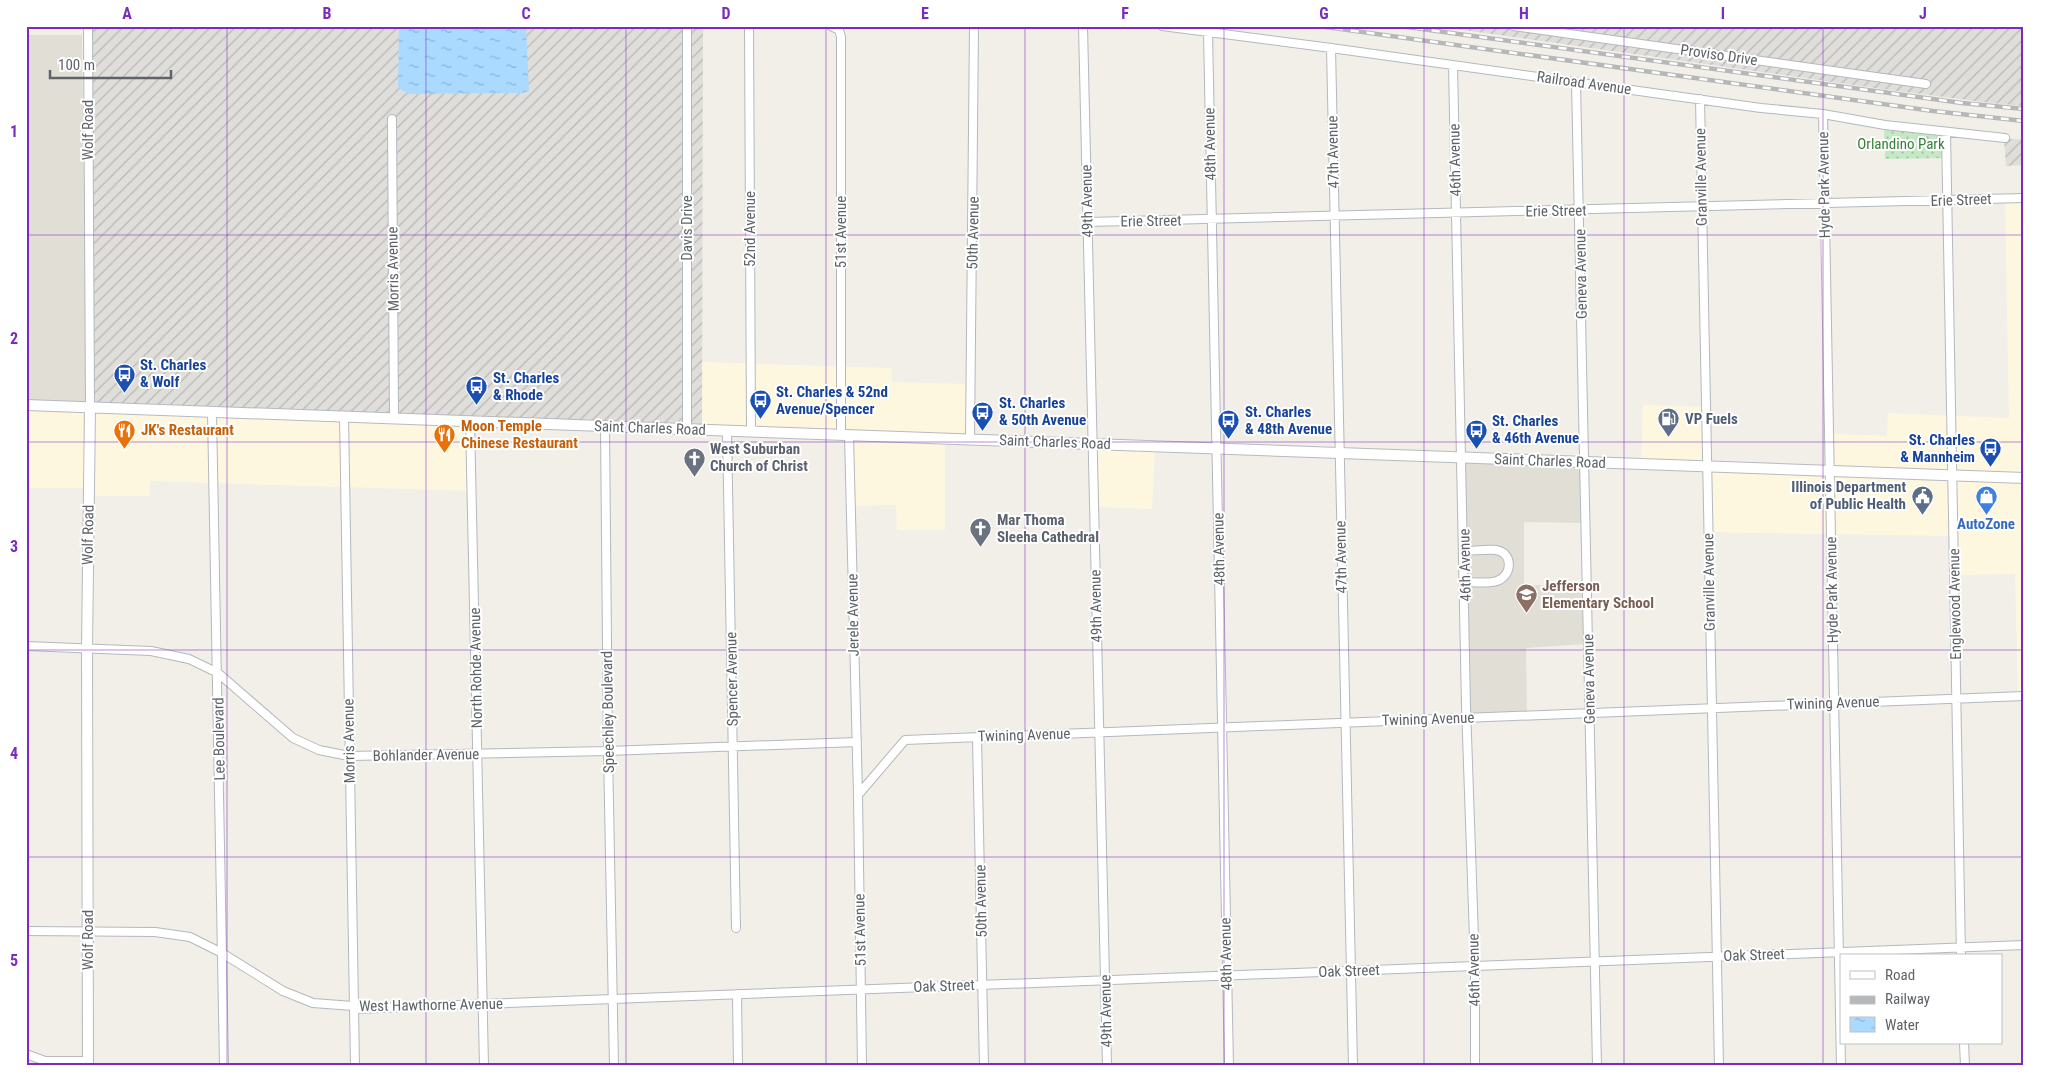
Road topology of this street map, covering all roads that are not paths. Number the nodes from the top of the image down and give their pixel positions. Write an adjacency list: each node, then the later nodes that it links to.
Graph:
1 (88, 26): 29 (street, Wolf Road)
2 (687, 26): 35 (street, Davis Drive)
3 (749, 26): 37 (street, 52nd Avenue)
4 (831, 26): 38 (street, 51st Avenue)
5 (974, 26): 39 (street, 50th Avenue)
6 (1083, 26): 27 (street, 49th Avenue)
7 (1162, 26): 9 (street, Railroad Avenue)
8 (1513, 26): 13 (street, Proviso Drive)
9 (1208, 32): 10 (street, Railroad Avenue); 26 (street, 48th Avenue)
10 (1331, 48): 11 (street, Railroad Avenue); 25 (street, 47th Avenue)
11 (1453, 65): 12 (street, Railroad Avenue); 24 (street, 46th Avenue)
12 (1576, 82): 14 (street, Railroad Avenue); 23 (street, Geneva Avenue)
13 (1926, 84)
14 (1700, 99): 15 (street, Railroad Avenue); 22 (street, Granville Avenue)
15 (1822, 114): 17 (street, Railroad Avenue); 21 (street, Hyde Park Avenue)
16 (392, 119): 32 (street, Morris Avenue)
17 (1946, 132): 18 (street, Railroad Avenue); 20 (street, Englewood Avenue)
18 (2005, 138)
19 (2024, 198): 20 (street, Erie Street)
20 (1946, 200): 21 (street, Erie Street); 47 (street, Englewood Avenue)
21 (1824, 204): 22 (street, Erie Street); 46 (street, Hyde Park Avenue)
22 (1702, 207): 23 (street, Erie Street); 45 (street, Granville Avenue)
23 (1580, 210): 24 (street, Erie Street); 44 (street, Geneva Avenue)
24 (1456, 214): 25 (street, Erie Street); 43 (street, 46th Avenue)
25 (1334, 217): 26 (street, Erie Street); 42 (street, 47th Avenue)
26 (1211, 220): 27 (street, Erie Street); 41 (street, 48th Avenue)
27 (1088, 222): 40 (street, 49th Avenue)
28 (26, 405): 29 (main road, Saint Charles Road)
29 (90, 407): 30 (main road, Saint Charles Road); 52 (main road, Wolf Road)
30 (212, 412): 31 (main road, Saint Charles Road); 53 (street, Lee Boulevard)
31 (344, 416): 32 (main road, Saint Charles Road); 68 (street, Morris Avenue)
32 (394, 418): 33 (main road, Saint Charles Road)
33 (470, 421): 34 (main road, Saint Charles Road); 67 (street, North Rohde Avenue)
34 (605, 426): 35 (main road, Saint Charles Road); 66 (street, Speechley Boulevard)
35 (687, 429): 36 (main road, Saint Charles Road)
36 (727, 431): 37 (main road, Saint Charles Road); 65 (street, Spencer Avenue)
37 (751, 431): 38 (main road, Saint Charles Road)
38 (845, 435): 39 (main road, Saint Charles Road); 64 (street, Jerele Avenue)
39 (970, 439): 40 (main road, Saint Charles Road)
40 (1093, 444): 41 (main road, Saint Charles Road); 62 (street, 49th Avenue)
41 (1217, 448): 42 (main road, Saint Charles Road); 61 (street, 48th Avenue)
42 (1339, 453): 43 (main road, Saint Charles Road); 60 (street, 47th Avenue)
43 (1462, 458): 44 (main road, Saint Charles Road); 49 (street, 46th Avenue)
44 (1585, 462): 45 (main road, Saint Charles Road); 58 (street, Geneva Avenue)
45 (1707, 466): 46 (main road, Saint Charles Road); 57 (street, Granville Avenue)
46 (1829, 471): 47 (main road, Saint Charles Road); 56 (street, Hyde Park Avenue)
47 (1952, 476): 48 (main road, Saint Charles Road); 55 (street, Englewood Avenue)
48 (2024, 478)
49 (1464, 551): 50 (street, 46th Avenue); 50 (street)
50 (1465, 582): 59 (street, 46th Avenue)
51 (26, 646): 52 (street, Bohlander Avenue)
52 (87, 649): 53 (street, Bohlander Avenue); 72 (main road, Wolf Road)
53 (218, 673): 68 (street, Bohlander Avenue); 76 (street, Lee Boulevard)
54 (2024, 696): 55 (street, Twining Avenue)
55 (1956, 698): 56 (street, Twining Avenue); 74 (street, Englewood Avenue)
56 (1834, 703): 57 (street, Twining Avenue); 75 (street, Hyde Park Avenue)
57 (1711, 708): 58 (street, Twining Avenue); 78 (street, Granville Avenue)
58 (1590, 713): 59 (street, Twining Avenue); 79 (street, Geneva Avenue)
59 (1467, 717): 60 (street, Twining Avenue); 80 (street, 46th Avenue)
60 (1344, 722): 61 (street, Twining Avenue); 81 (street, 47th Avenue)
61 (1222, 727): 62 (street, Twining Avenue); 82 (street, 48th Avenue)
62 (1099, 732): 63 (street, Twining Avenue); 83 (street, 49th Avenue)
63 (977, 737): 69 (street, Twining Avenue); 84 (street, 50th Avenue)
64 (856, 742): 65 (street, Bohlander Avenue); 69 (street, Jerele Avenue)
65 (733, 745): 66 (street, Bohlander Avenue); 70 (street, Spencer Avenue)
66 (608, 751): 67 (street, Bohlander Avenue); 88 (street, Speechley Boulevard)
67 (478, 754): 68 (street, Bohlander Avenue); 89 (street, North Rohde Avenue)
68 (350, 756): 90 (street, Morris Avenue)
69 (858, 795): 85 (street, 51st Avenue)
70 (736, 928)
71 (26, 931): 72 (street, West Hawthorne Avenue)
72 (88, 931): 76 (street, West Hawthorne Avenue); 95 (main road, Wolf Road)
73 (2024, 945): 74 (street, Oak Street)
74 (1961, 947): 75 (street, Oak Street); 77 (street, Englewood Avenue)
75 (1839, 952): 78 (street, Oak Street); 91 (street, Hyde Park Avenue)
76 (222, 953): 90 (street, West Hawthorne Avenue); 96 (street, Lee Boulevard)
77 (1962, 954)
78 (1716, 956): 79 (street, Oak Street); 108 (street, Granville Avenue)
79 (1594, 962): 80 (street, Oak Street); 107 (street, Geneva Avenue)
80 (1475, 967): 81 (street, Oak Street); 106 (street, 46th Avenue)
81 (1352, 971): 82 (street, Oak Street); 105 (street, 47th Avenue)
82 (1227, 976): 83 (street, Oak Street); 104 (street, 48th Avenue)
83 (1106, 980): 84 (street, Oak Street); 103 (street, 49th Avenue)
84 (983, 985): 85 (street, Oak Street); 102 (street, 50th Avenue)
85 (860, 990): 86 (street, Oak Street); 101 (street, 51st Avenue)
86 (737, 994): 87 (street, Oak Street); 100 (street)
87 (674, 997): 88 (street, West Hawthorne Avenue)
88 (613, 998): 89 (street, West Hawthorne Avenue); 99 (street, Speechley Boulevard)
89 (483, 1004): 90 (street, West Hawthorne Avenue); 98 (street, North Rohde Avenue)
90 (354, 1009): 97 (street, Morris Avenue)
91 (1840, 1009)
92 (1841, 1044): 109 (street, Hyde Park Avenue)
93 (1964, 1044): 110 (street)
94 (27, 1057): 95 (street)
95 (88, 1064)
96 (224, 1066)
97 (355, 1066)
98 (484, 1066)
99 (614, 1066)
100 (738, 1066)
101 (862, 1066)
102 (984, 1066)
103 (1107, 1066)
104 (1229, 1066)
105 (1352, 1066)
106 (1476, 1066)
107 (1597, 1066)
108 (1719, 1066)
109 (1841, 1066)
110 (1965, 1066)

